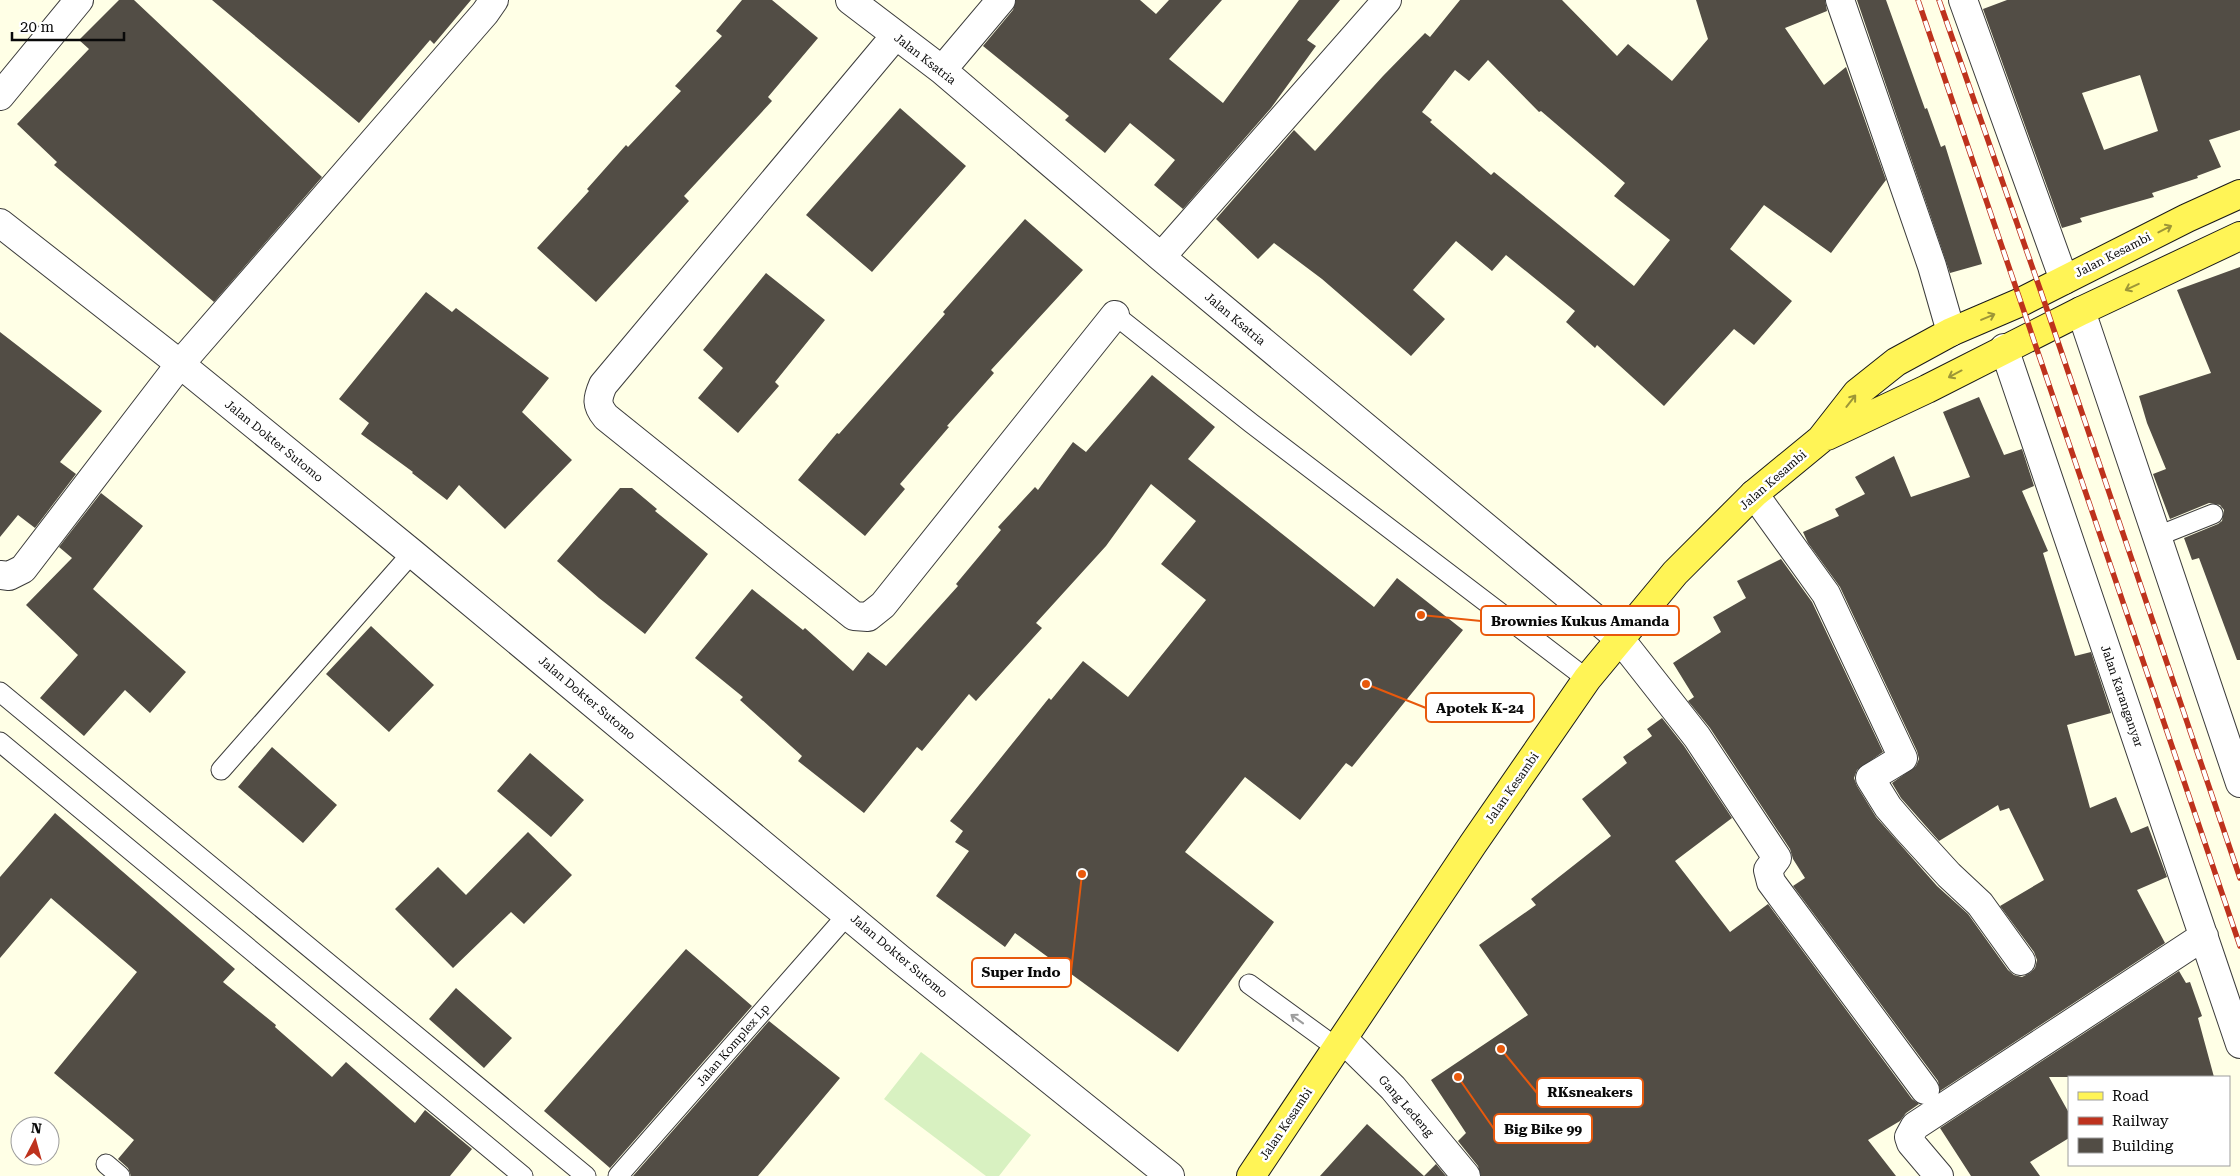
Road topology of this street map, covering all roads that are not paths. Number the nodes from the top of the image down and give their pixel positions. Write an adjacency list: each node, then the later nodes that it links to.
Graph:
1 (79, 0): 10 (street)
2 (494, 0): 20 (street)
3 (850, 0): 8 (street, Jalan Ksatria)
4 (1001, 0): 9 (street)
5 (1387, 0): 14 (street)
6 (1840, 0): 18 (street)
7 (1963, 0): 15 (street)
8 (895, 36): 9 (street, Jalan Ksatria); 17 (street)
9 (942, 70): 14 (street, Jalan Ksatria)
10 (0, 96)
11 (2240, 194): 15 (main road, Jalan Kesambi, one-way to 11)
12 (0, 224): 20 (street, Jalan Dokter Sutomo)
13 (2240, 236): 16 (main road, Jalan Kesambi, one-way to 16)
14 (1161, 257): 27 (street, Jalan Ksatria)
15 (2064, 280): 18 (main road, Jalan Kesambi, one-way to 15)
16 (2081, 311): 19 (main road, Jalan Kesambi); 24 (street)
17 (1115, 315): 28 (lane)
18 (1951, 332): 21 (main road, Jalan Kesambi, one-way to 18)
19 (2004, 348): 21 (main road, Jalan Kesambi, one-way to 21); 34 (street, Jalan Karanganyar)
20 (180, 364): 25 (street, Jalan Dokter Sutomo); 26 (street)
21 (1821, 439): 22 (main road, Jalan Kesambi)
22 (1754, 494): 27 (main road, Jalan Kesambi); 35 (street)
23 (2213, 514): 24 (lane)
24 (2158, 536): 32 (street)
25 (412, 553): 31 (lane); 33 (street, Jalan Dokter Sutomo)
26 (0, 575)
27 (1620, 639): 28 (main road, Jalan Kesambi); 39 (street, Jalan Ksatria)
28 (1587, 679): 37 (main road, Jalan Kesambi)
29 (0, 692): 41 (lane)
30 (0, 742): 40 (lane)
31 (222, 770)
32 (2240, 783)
33 (848, 914): 42 (lane, Jalan Komplex Lp); 43 (street, Jalan Dokter Sutomo)
34 (2204, 936): 38 (street, Jalan Karanganyar); 46 (street)
35 (2021, 962)
36 (1249, 984): 37 (lane, one-way to 36)
37 (1340, 1044): 44 (main road, Jalan Kesambi); 45 (street, Gang Ledeng)
38 (2240, 1044)
39 (1924, 1090)
40 (523, 1176)
41 (586, 1176)
42 (618, 1176)
43 (1170, 1176)
44 (1251, 1176)
45 (1466, 1176)
46 (1939, 1176)

